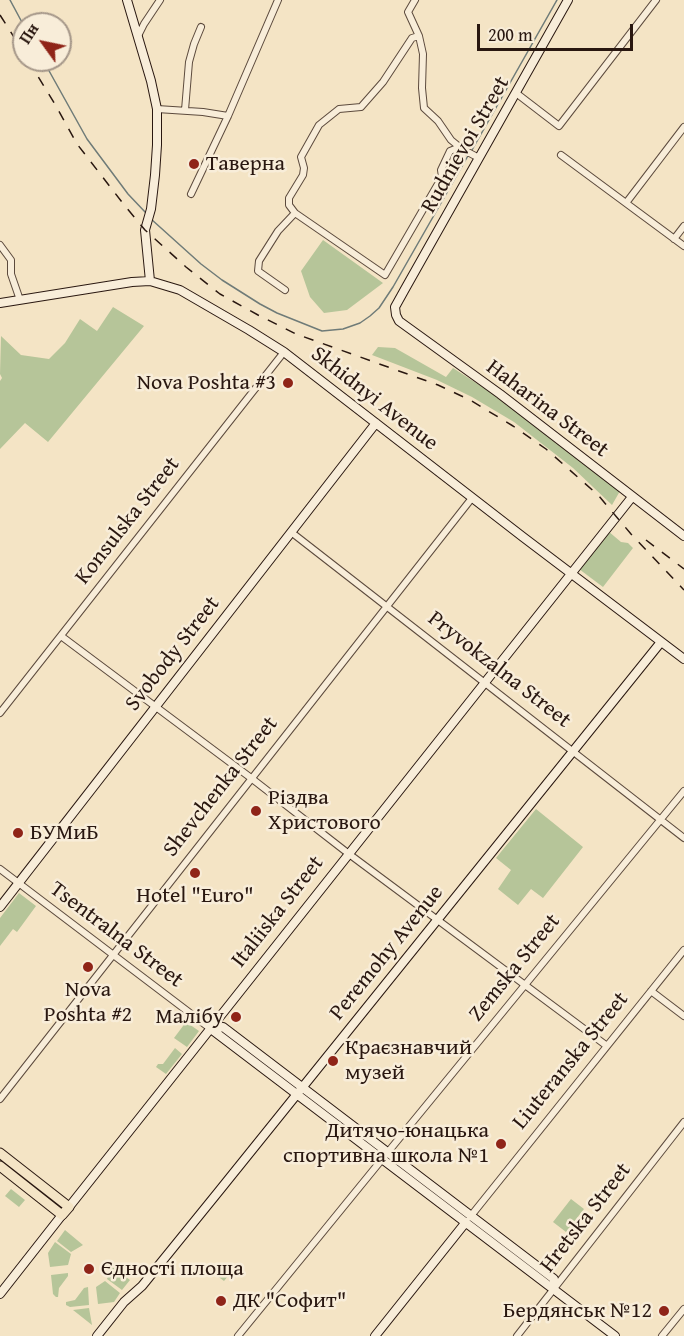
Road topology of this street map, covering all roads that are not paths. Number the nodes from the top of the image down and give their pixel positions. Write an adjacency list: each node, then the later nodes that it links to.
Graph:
1 (127, 0): 9 (main road)
2 (160, 0): 9 (street)
3 (278, 0): 13 (street)
4 (415, 0): 8 (street)
5 (568, 0): 10 (main road, Rudnievoi Street)
6 (656, 0): 10 (street)
7 (201, 27): 12 (street)
8 (419, 36): 15 (street); 20 (street)
9 (138, 37): 11 (main road)
10 (516, 93): 17 (main road, Rudnievoi Street)
11 (157, 109): 12 (street); 25 (main road)
12 (185, 110): 13 (street)
13 (228, 116): 18 (street)
14 (684, 127): 19 (street)
15 (462, 149): 17 (street); 20 (street)
16 (561, 155): 19 (street)
17 (479, 158): 29 (main road, Rudnievoi Street)
18 (191, 194)
19 (626, 203): 22 (street)
20 (296, 213): 26 (street)
21 (684, 226): 22 (street)
22 (674, 238): 24 (street)
23 (0, 244): 27 (street)
24 (684, 246)
25 (150, 281): 27 (main road, Skhidnyi Avenue); 30 (main road, Skhidnyi Avenue)
26 (285, 290)
27 (20, 300): 28 (main road, Skhidnyi Avenue)
28 (0, 303)
29 (395, 307): 32 (main road, Haharina Street)
30 (284, 352): 31 (main road, Skhidnyi Avenue); 38 (street, Konsulska Street)
31 (376, 423): 33 (main road, Skhidnyi Avenue); 34 (main road, Svobody Street)
32 (632, 497): 35 (main road, Haharina Street); 36 (main road, Italiiska Street)
33 (472, 498): 36 (main road, Skhidnyi Avenue); 37 (street, Shevchenka Street)
34 (291, 532): 37 (street, Pryvokzalna Street); 42 (main road, Svobody Street)
35 (684, 536)
36 (571, 573): 39 (main road, Skhidnyi Avenue); 41 (main road, Italiiska Street)
37 (387, 606): 41 (street, Pryvokzalna Street); 45 (street, Shevchenka Street)
38 (61, 636): 42 (street); 43 (street, Konsulska Street)
39 (661, 642): 40 (main road, Skhidnyi Avenue); 44 (main road, Peremohy Avenue)
40 (684, 659)
41 (485, 682): 44 (street, Pryvokzalna Street); 49 (main road, Italiiska Street)
42 (155, 707): 45 (street); 51 (main road, Svobody Street)
43 (0, 713)
44 (573, 752): 47 (street, Pryvokzalna Street); 53 (main road, Peremohy Avenue)
45 (251, 778): 49 (street); 55 (street, Shevchenka Street)
46 (684, 791): 47 (street, Zemska Street)
47 (661, 820): 48 (street, Pryvokzalna Street); 56 (street, Zemska Street)
48 (684, 838)
49 (349, 854): 53 (street); 59 (main road, Italiiska Street)
50 (0, 869): 51 (street, Tsentralna Street)
51 (18, 884): 52 (main road, Svobody Street); 55 (street, Tsentralna Street)
52 (0, 907)
53 (437, 919): 56 (street); 61 (main road, Peremohy Avenue)
54 (684, 950): 57 (street, Liuteranska Street)
55 (112, 956): 59 (street, Tsentralna Street); 62 (street, Shevchenka Street)
56 (525, 985): 60 (street); 65 (street, Zemska Street)
57 (651, 991): 58 (street); 60 (street, Liuteranska Street)
58 (684, 1017)
59 (211, 1029): 61 (main road, Tsentralna Street); 67 (main road, Italiiska Street)
60 (607, 1046): 68 (street, Liuteranska Street)
61 (299, 1090): 65 (main road, Tsentralna Street); 72 (main road, Peremohy Avenue)
62 (0, 1099)
63 (684, 1122): 69 (street, Hretska Street)
64 (0, 1153): 67 (main road)
65 (385, 1155): 68 (main road, Tsentralna Street); 73 (street, Zemska Street)
66 (0, 1166): 67 (main road)
67 (65, 1211): 70 (main road, Italiiska Street)
68 (469, 1219): 69 (main road, Tsentralna Street); 74 (main road, Liuteranska Street)
69 (554, 1288): 75 (street, Hretska Street); 76 (main road, Tsentralna Street)
70 (0, 1294)
71 (684, 1309): 77 (street)
72 (97, 1336)
73 (238, 1336)
74 (375, 1336)
75 (517, 1336)
76 (615, 1336)
77 (662, 1336)

